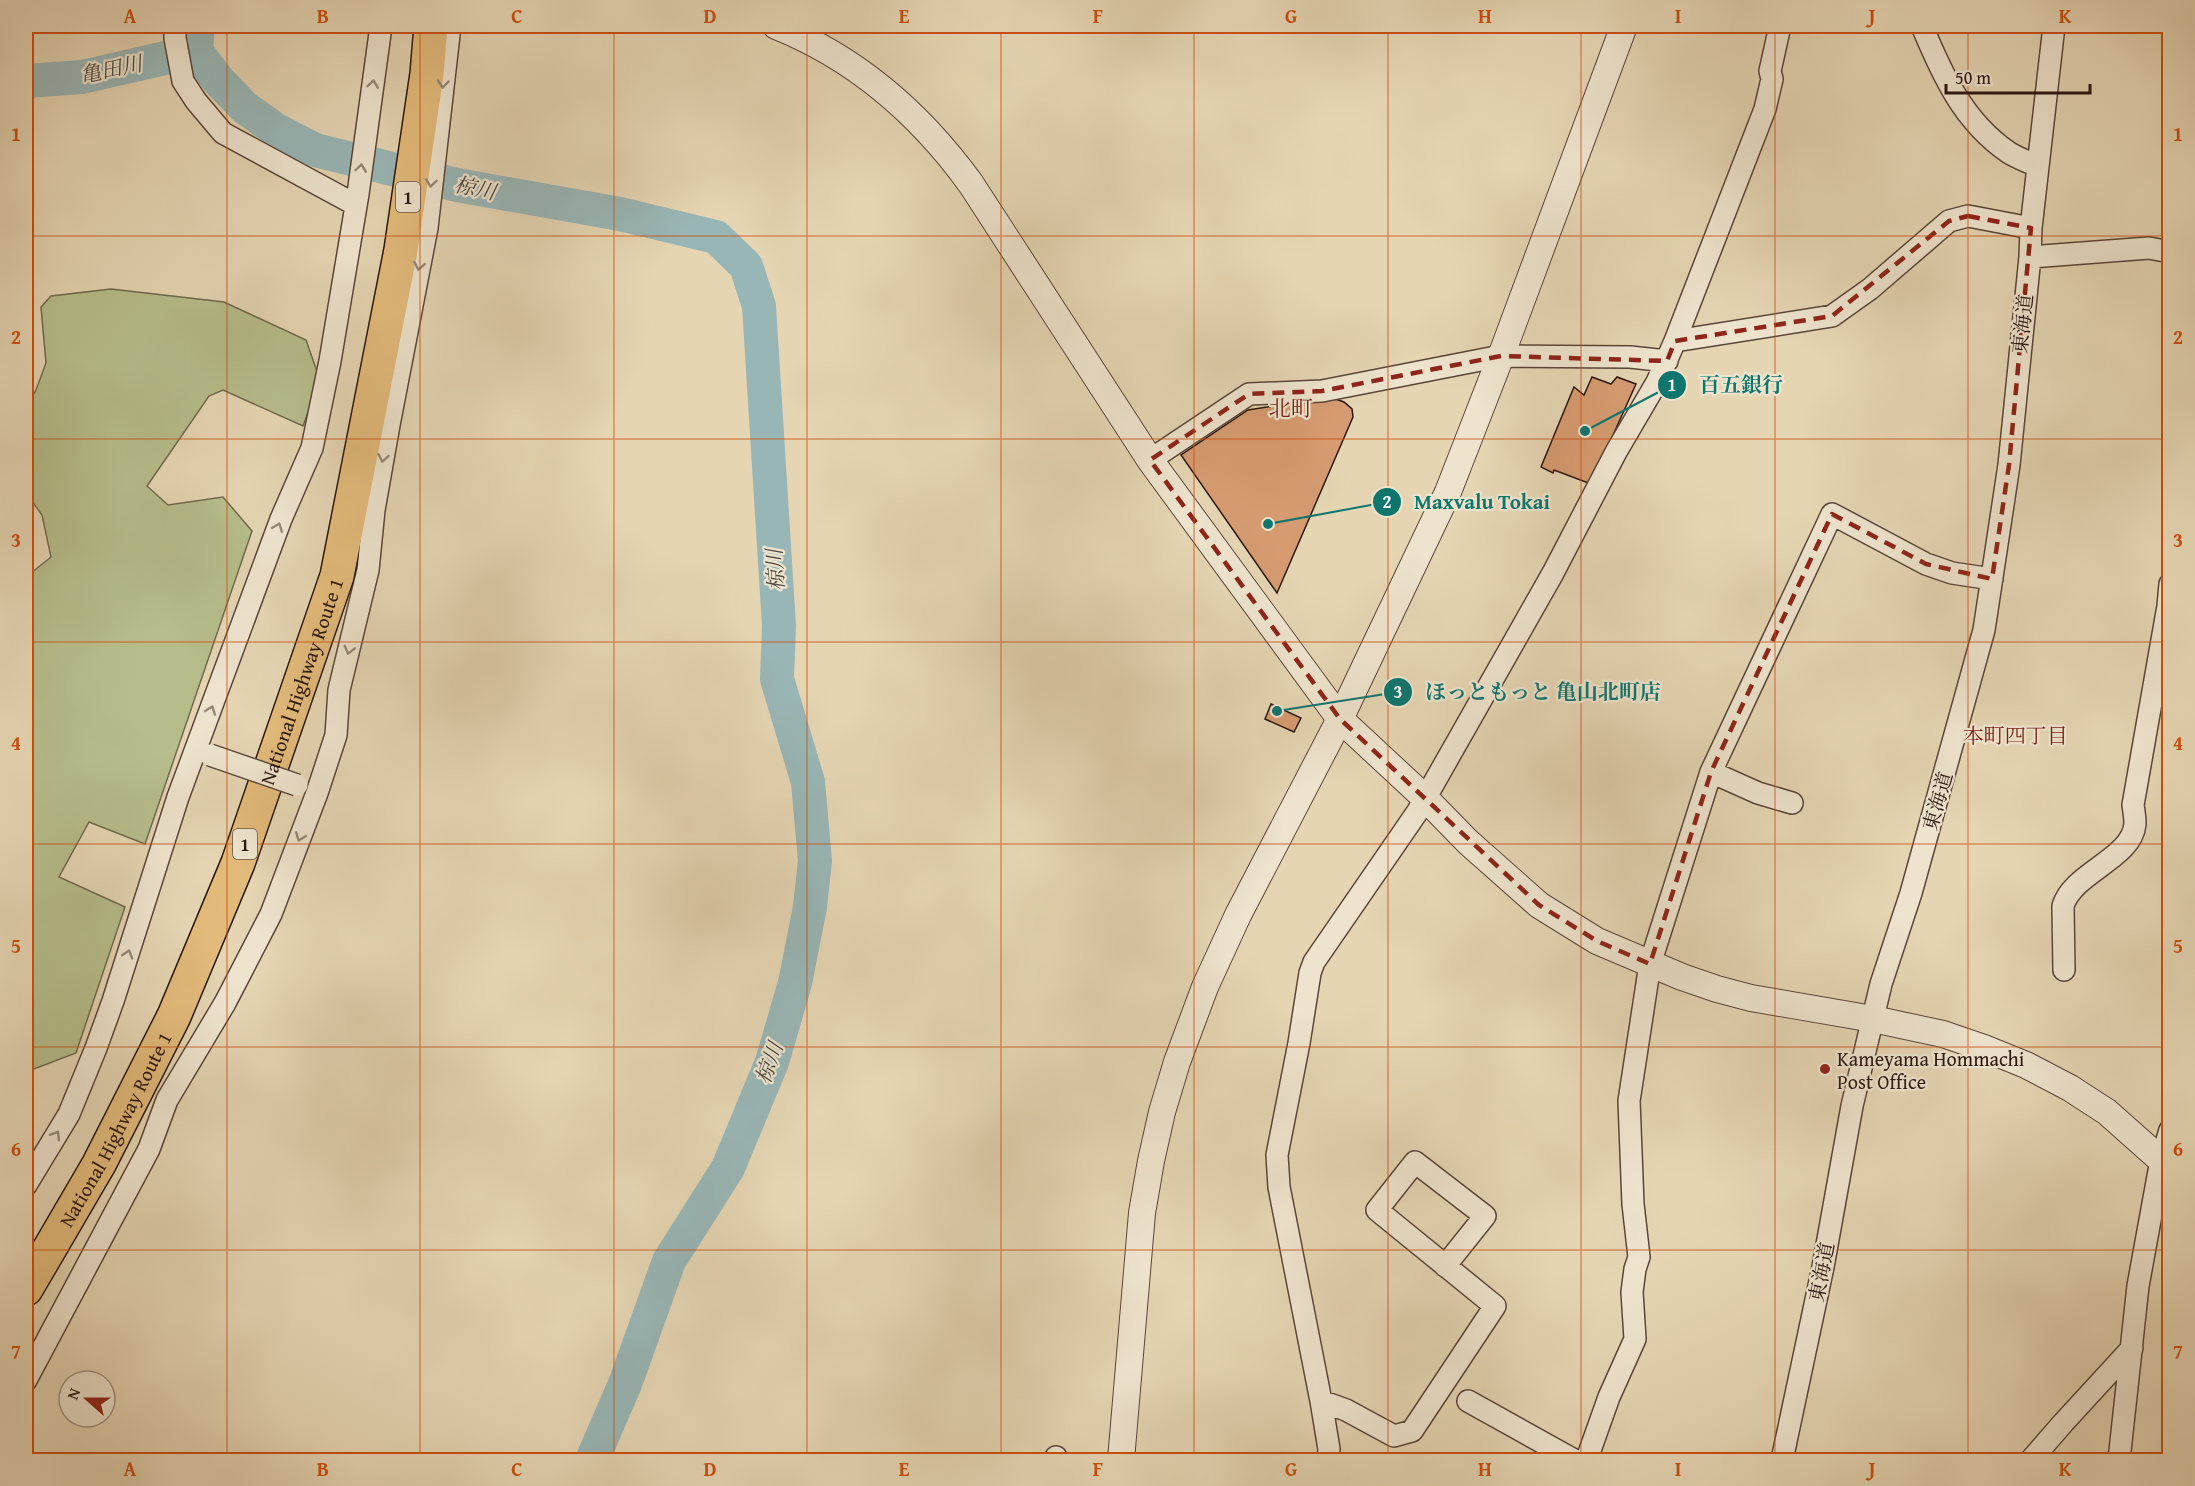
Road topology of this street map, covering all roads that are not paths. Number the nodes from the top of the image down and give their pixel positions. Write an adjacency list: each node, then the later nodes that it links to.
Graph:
1 (381, 26): 11 (street, one-way to 1)
2 (431, 26): 35 (highway, National Highway Route 1 / 1)
3 (450, 26): 25 (street, one-way to 25)
4 (776, 26): 18 (street)
5 (1624, 26): 16 (street)
6 (1780, 26): 15 (street)
7 (1922, 26): 10 (street)
8 (2054, 26): 10 (street, 東海道)
9 (175, 32): 11 (street)
10 (2038, 166): 12 (street, 東海道)
11 (357, 199): 23 (street, one-way to 11)
12 (2031, 228): 14 (street, 東海道); 15 (street)
13 (2169, 252): 14 (street)
14 (2030, 257): 19 (street, 東海道)
15 (1675, 341): 17 (street)
16 (1501, 356): 17 (street); 18 (street); 22 (street)
17 (1667, 361): 26 (street)
18 (1150, 460): 22 (street)
19 (1992, 579): 24 (street); 30 (street, 東海道)
20 (2169, 584): 21 (street)
21 (2169, 607): 29 (street)
22 (1340, 719): 26 (street); 40 (street)
23 (203, 753): 25 (street, bridge); 33 (street, one-way to 23)
24 (1711, 772): 27 (street); 28 (street)
25 (317, 793): 37 (street, one-way to 37)
26 (1425, 798): 28 (street); 38 (street)
27 (1792, 803)
28 (1650, 964): 30 (street); 43 (street)
29 (2064, 970)
30 (1873, 1019): 32 (street); 44 (street, 東海道)
31 (2169, 1130): 32 (street)
32 (2165, 1164): 36 (street)
33 (26, 1185)
34 (1445, 1266): 34 (street); 38 (street)
35 (26, 1289)
36 (2132, 1348): 45 (street); 46 (street)
37 (26, 1380)
38 (1320, 1401): 41 (street)
39 (1468, 1401): 42 (street)
40 (1120, 1461)
41 (1328, 1461)
42 (1574, 1461)
43 (1591, 1461)
44 (1782, 1461)
45 (2031, 1461)
46 (2119, 1461)

